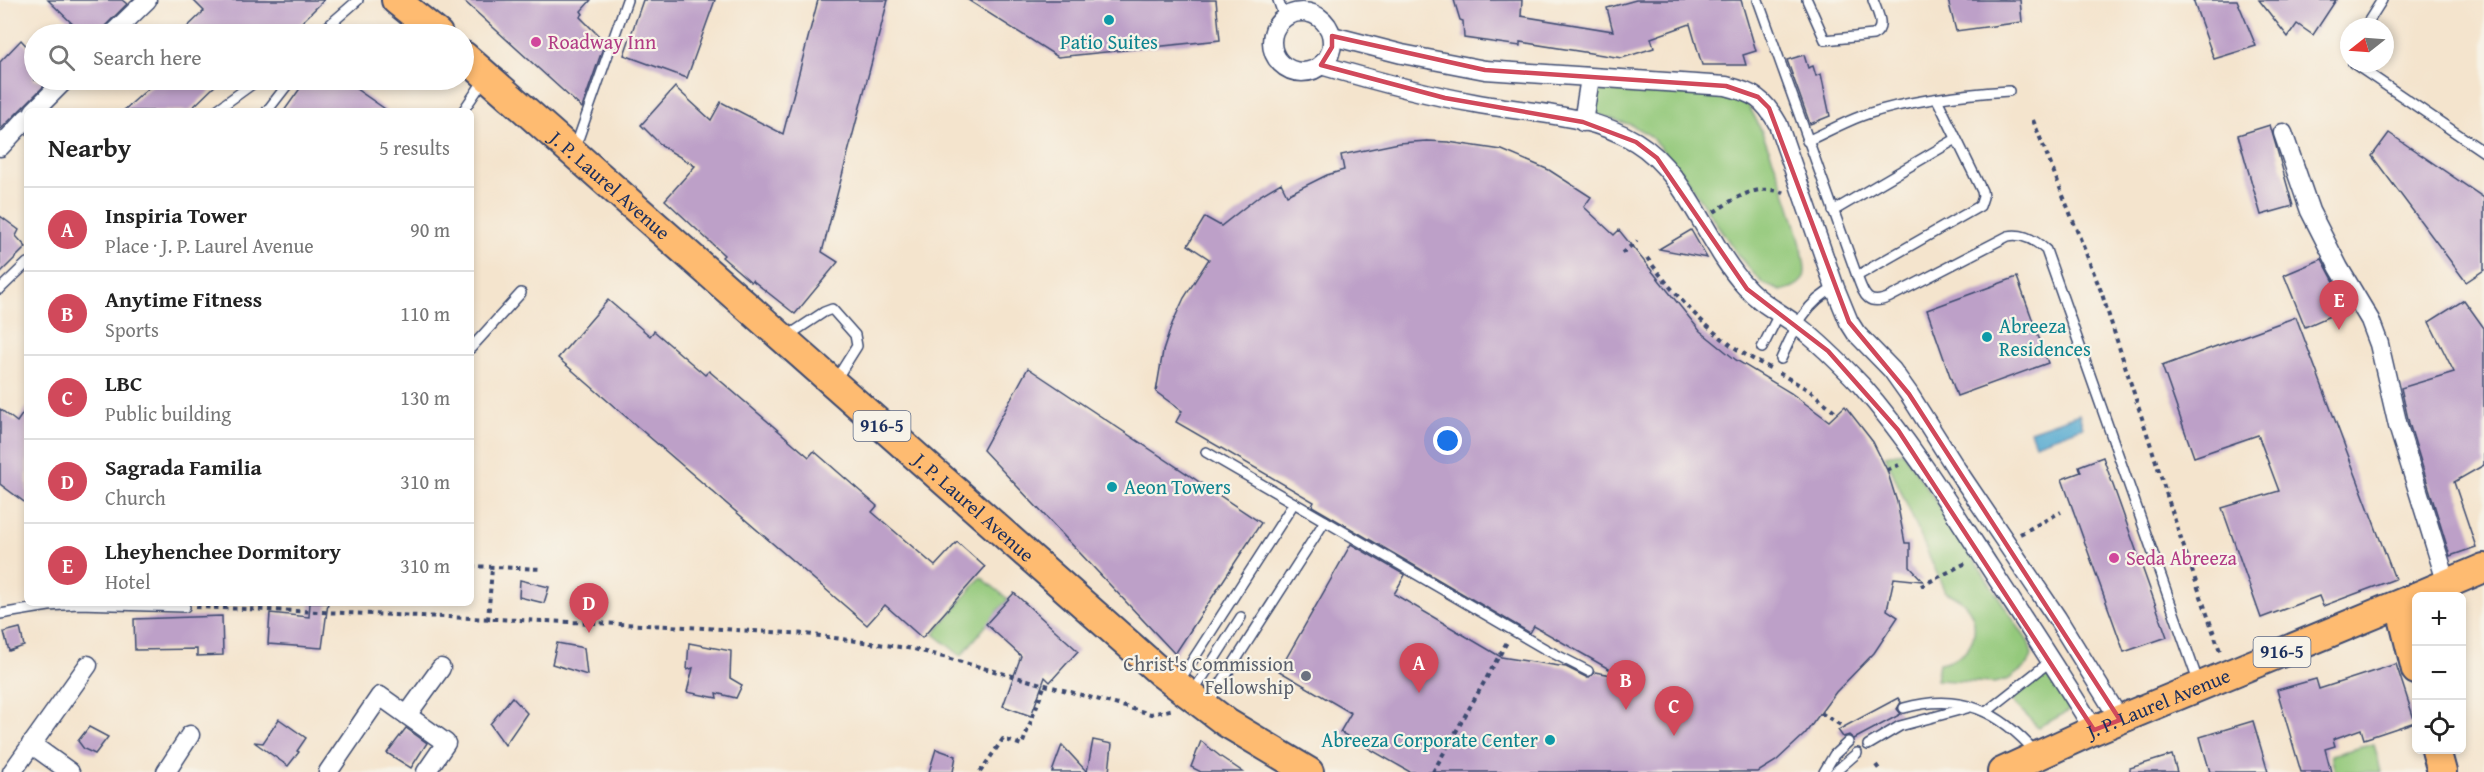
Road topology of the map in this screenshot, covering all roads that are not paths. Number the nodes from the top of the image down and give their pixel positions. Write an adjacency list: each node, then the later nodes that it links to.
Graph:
1 (147, 0): 13 (street)
2 (358, 0): 12 (lane)
3 (396, 0): 15 (main road)
4 (627, 0): 38 (lane)
5 (1758, 0): 35 (lane)
6 (1807, 0): 7 (lane)
7 (1873, 0)
8 (2382, 0): 11 (lane)
9 (1304, 6): 10 (street); 16 (street)
10 (1281, 9): 18 (street)
11 (2371, 18)
12 (335, 22): 14 (lane)
13 (122, 24)
14 (332, 24)
15 (426, 24)
16 (1332, 36): 18 (street); 21 (street)
17 (474, 64): 20 (main road, J. P. Laurel Avenue / 916-5)
18 (1322, 65): 32 (street)
19 (2366, 72): 37 (lane)
20 (487, 75): 30 (lane); 38 (main road, J. P. Laurel Avenue / 916-5)
21 (1590, 78): 32 (street); 42 (street)
22 (55, 90): 27 (street)
23 (244, 90): 28 (lane)
24 (283, 90): 29 (lane)
25 (2009, 91): 26 (lane)
26 (1937, 99): 34 (lane); 35 (lane)
27 (37, 108)
28 (219, 108)
29 (269, 108)
30 (465, 108)
31 (24, 121): 36 (street)
32 (1582, 122): 45 (street)
33 (2283, 132): 56 (street)
34 (1956, 139): 39 (lane); 41 (lane)
35 (1807, 141): 39 (lane)
36 (0, 147)
37 (2484, 152)
38 (573, 153): 48 (main road, J. P. Laurel Avenue / 916-5)
39 (1833, 211): 41 (lane)
40 (24, 266): 43 (lane)
41 (1857, 276): 68 (lane)
42 (1835, 288): 46 (lane); 74 (street)
43 (0, 289)
44 (521, 293): 47 (lane)
45 (1779, 314): 46 (street); 49 (lane)
46 (1797, 325): 50 (lane); 64 (street)
47 (475, 336)
48 (783, 339): 51 (main road, J. P. Laurel Avenue / 916-5); 51 (lane)
49 (1762, 348)
50 (1781, 359)
51 (833, 384): 69 (main road, J. P. Laurel Avenue / 916-5)
52 (1206, 452): 53 (lane)
53 (1293, 503): 54 (lane); 69 (lane)
54 (1325, 521): 67 (lane); 69 (lane)
55 (2484, 568): 56 (main road, J. P. Laurel Avenue / 916-5)
56 (2447, 584): 57 (main road, J. P. Laurel Avenue / 916-5)
57 (2411, 599): 63 (main road); 68 (main road, J. P. Laurel Avenue / 916-5)
58 (49, 606): 61 (lane)
59 (149, 606): 60 (lane)
60 (185, 607)
61 (0, 614)
62 (1241, 617): 69 (lane)
63 (2414, 646)
64 (2052, 660): 72 (lane); 75 (street)
65 (88, 665): 78 (street)
66 (441, 668): 73 (street)
67 (1588, 671)
68 (2200, 686): 74 (main road, J. P. Laurel Avenue / 916-5)
69 (1191, 696): 88 (main road, J. P. Laurel Avenue / 916-5)
70 (1970, 707): 71 (lane); 72 (lane); 79 (lane)
71 (1904, 708)
72 (1986, 712): 82 (lane)
73 (407, 715): 86 (street); 87 (street)
74 (2120, 720): 75 (main road, J. P. Laurel Avenue / 916-5)
75 (2094, 730): 82 (main road, J. P. Laurel Avenue / 916-5)
76 (190, 735): 85 (street)
77 (1848, 742): 89 (lane)
78 (31, 744): 83 (street); 84 (street)
79 (1868, 745)
80 (1857, 753): 90 (lane)
81 (2437, 754): 92 (main road)
82 (2038, 755): 91 (main road, J. P. Laurel Avenue / 916-5)
83 (12, 772)
84 (70, 772)
85 (166, 772)
86 (328, 772)
87 (426, 772)
88 (1309, 772)
89 (1824, 772)
90 (1835, 772)
91 (2002, 772)
92 (2442, 772)

